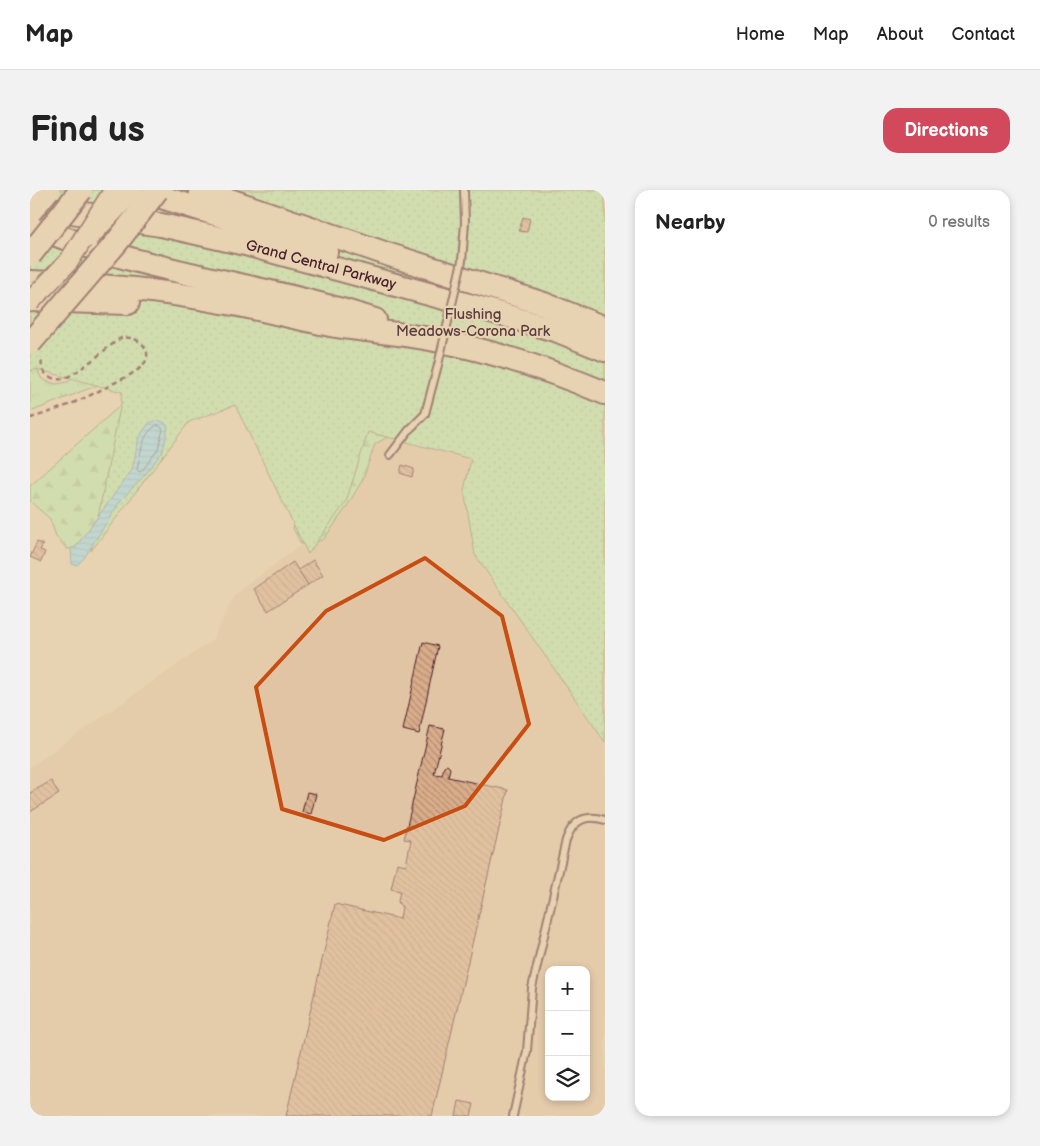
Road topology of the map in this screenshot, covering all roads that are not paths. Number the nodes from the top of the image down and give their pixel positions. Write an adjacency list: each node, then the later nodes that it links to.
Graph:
1 (48, 190): 11 (highway, bridge)
2 (63, 190): 13 (highway)
3 (81, 190): 14 (highway, bridge)
4 (114, 190): 15 (main road, bridge)
5 (134, 190): 15 (main road, bridge)
6 (138, 190): 17 (highway)
7 (156, 190): 22 (highway, bridge)
8 (200, 190): 20 (highway)
9 (464, 190): 25 (lane, bridge)
10 (30, 206): 17 (highway, Grand Central Parkway)
11 (30, 212)
12 (30, 224): 21 (highway)
13 (30, 236)
14 (30, 254)
15 (69, 261): 18 (main road, bridge)
16 (30, 282): 19 (highway)
17 (427, 293): 23 (highway, Grand Central Parkway)
18 (30, 301): 19 (highway)
19 (330, 325): 21 (highway)
20 (605, 328)
21 (435, 340): 24 (highway)
22 (36, 348)
23 (605, 350)
24 (605, 393)
25 (390, 455)
26 (605, 820): 27 (lane)
27 (512, 1116)

